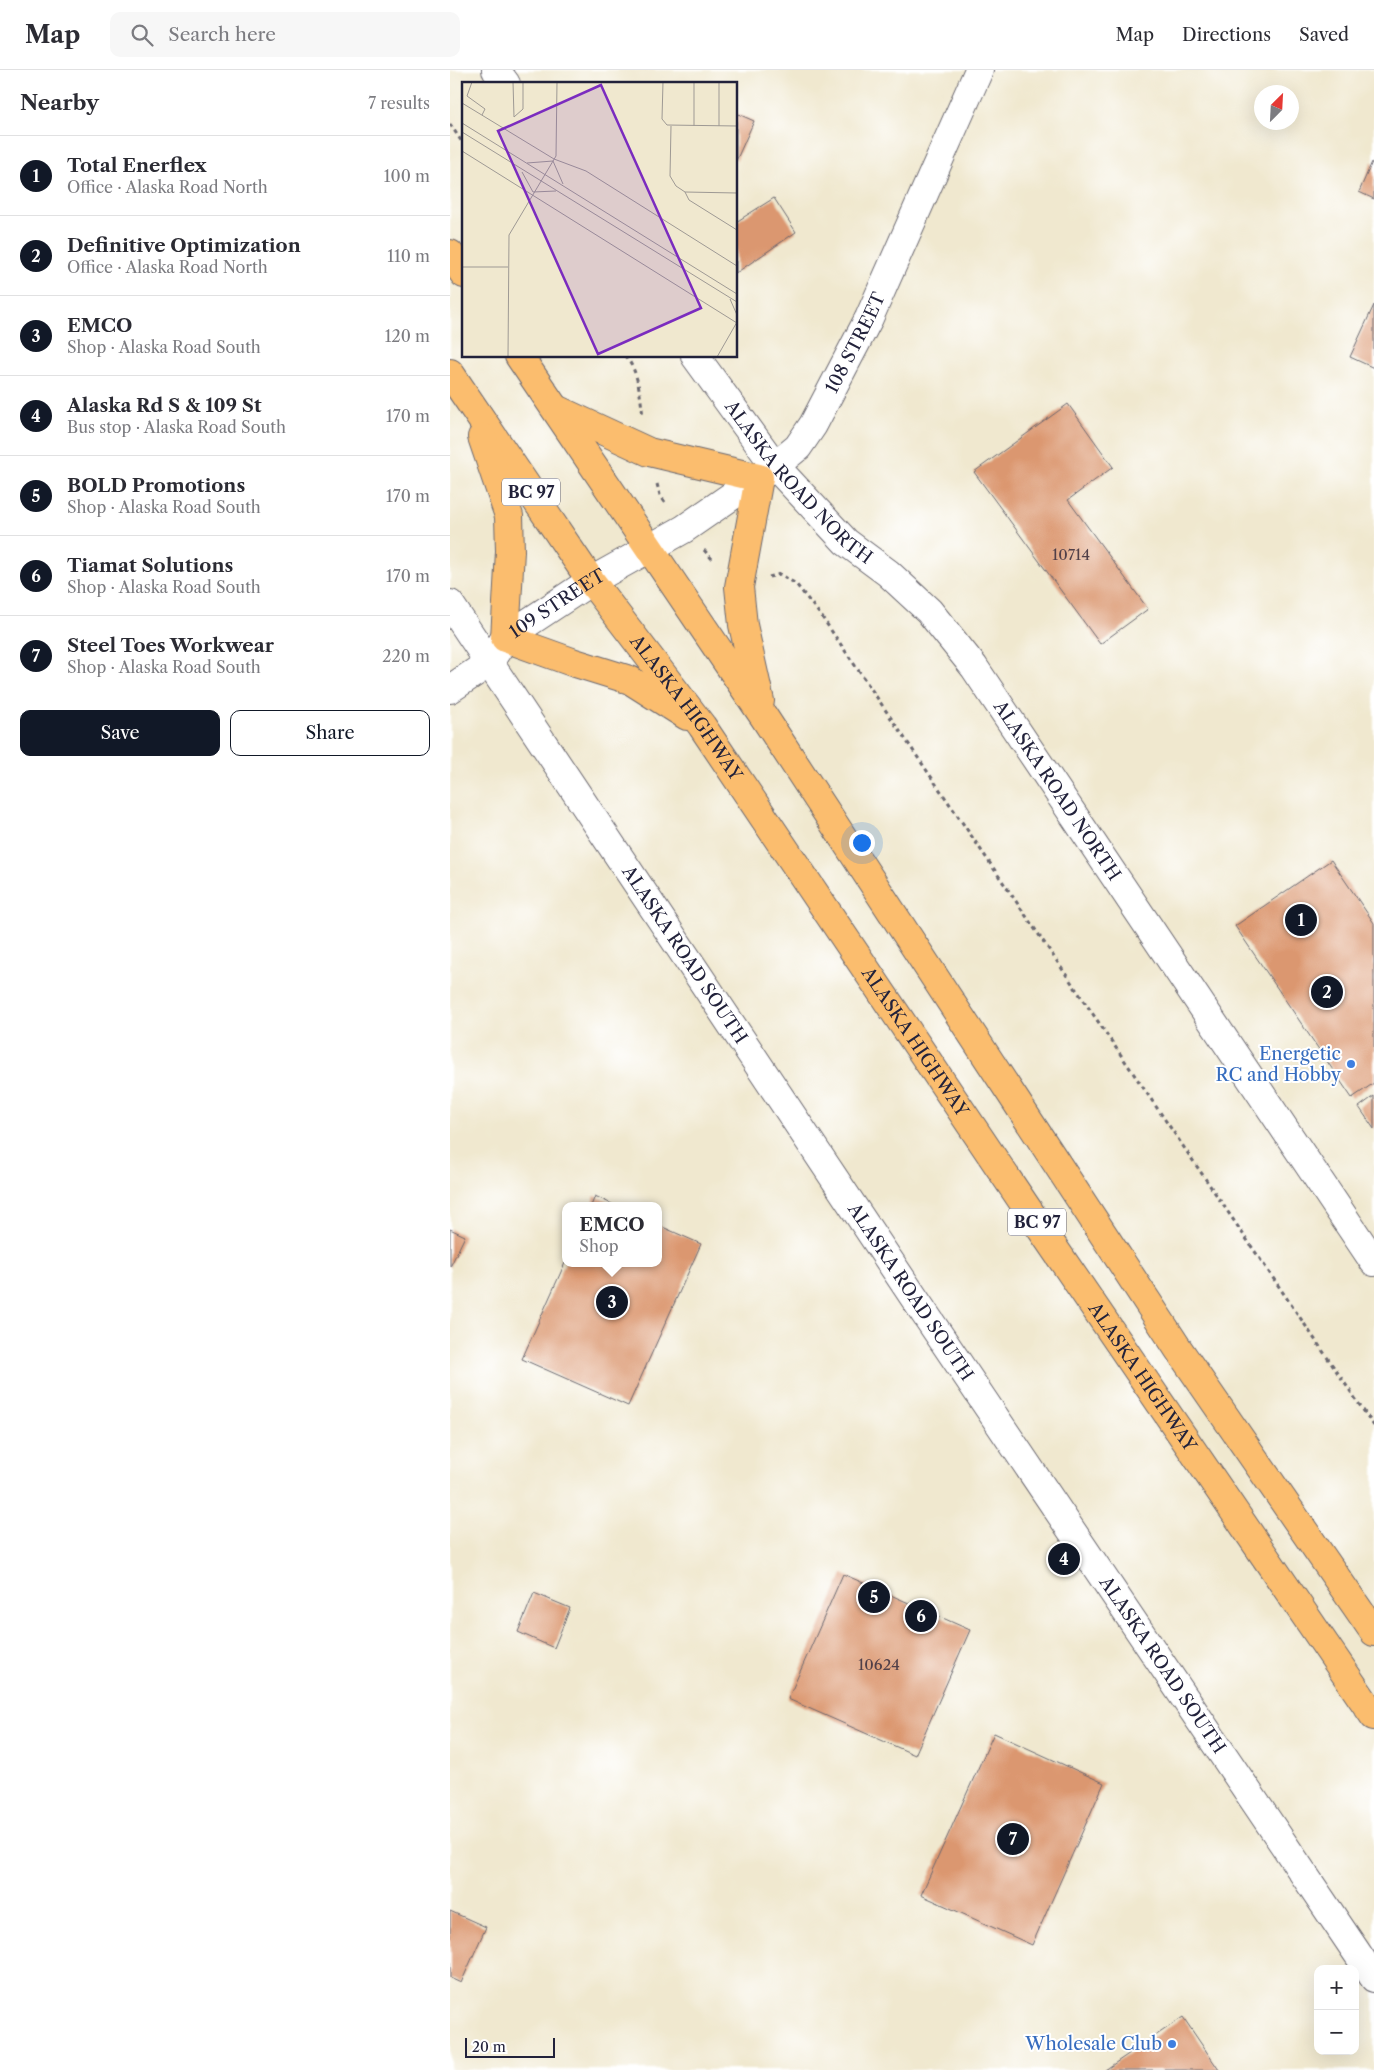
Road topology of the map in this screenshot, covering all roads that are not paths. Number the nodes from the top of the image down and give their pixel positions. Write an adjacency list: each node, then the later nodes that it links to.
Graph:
1 (496, 70): 3 (street)
2 (979, 70): 11 (street, 108 STREET)
3 (505, 82)
4 (450, 254): 5 (highway)
5 (462, 271)
6 (520, 358): 10 (highway, BC 97)
7 (696, 358): 11 (street, ALASKA ROAD NORTH)
8 (450, 373): 9 (highway, ALASKA HIGHWAY / BC 97)
9 (470, 403): 13 (highway, ALASKA HIGHWAY / BC 97); 15 (highway)
10 (554, 409): 11 (highway); 12 (highway, BC 97)
11 (767, 472): 12 (street, 108 STREET); 18 (highway); 20 (street, ALASKA ROAD NORTH)
12 (651, 549): 13 (street, 109 STREET); 18 (highway, BC 97)
13 (591, 581): 15 (street, 109 STREET); 19 (highway, ALASKA HIGHWAY / BC 97)
14 (450, 604): 16 (street, ALASKA ROAD SOUTH)
15 (505, 638): 16 (street, 109 STREET); 19 (highway)
16 (489, 663): 17 (street, 109 STREET); 23 (street, ALASKA ROAD SOUTH)
17 (450, 689)
18 (764, 717): 21 (highway, BC 97)
19 (702, 726): 22 (highway, ALASKA HIGHWAY / BC 97)
20 (1374, 1262)
21 (1374, 1632)
22 (1374, 1716)
23 (1374, 1978)

